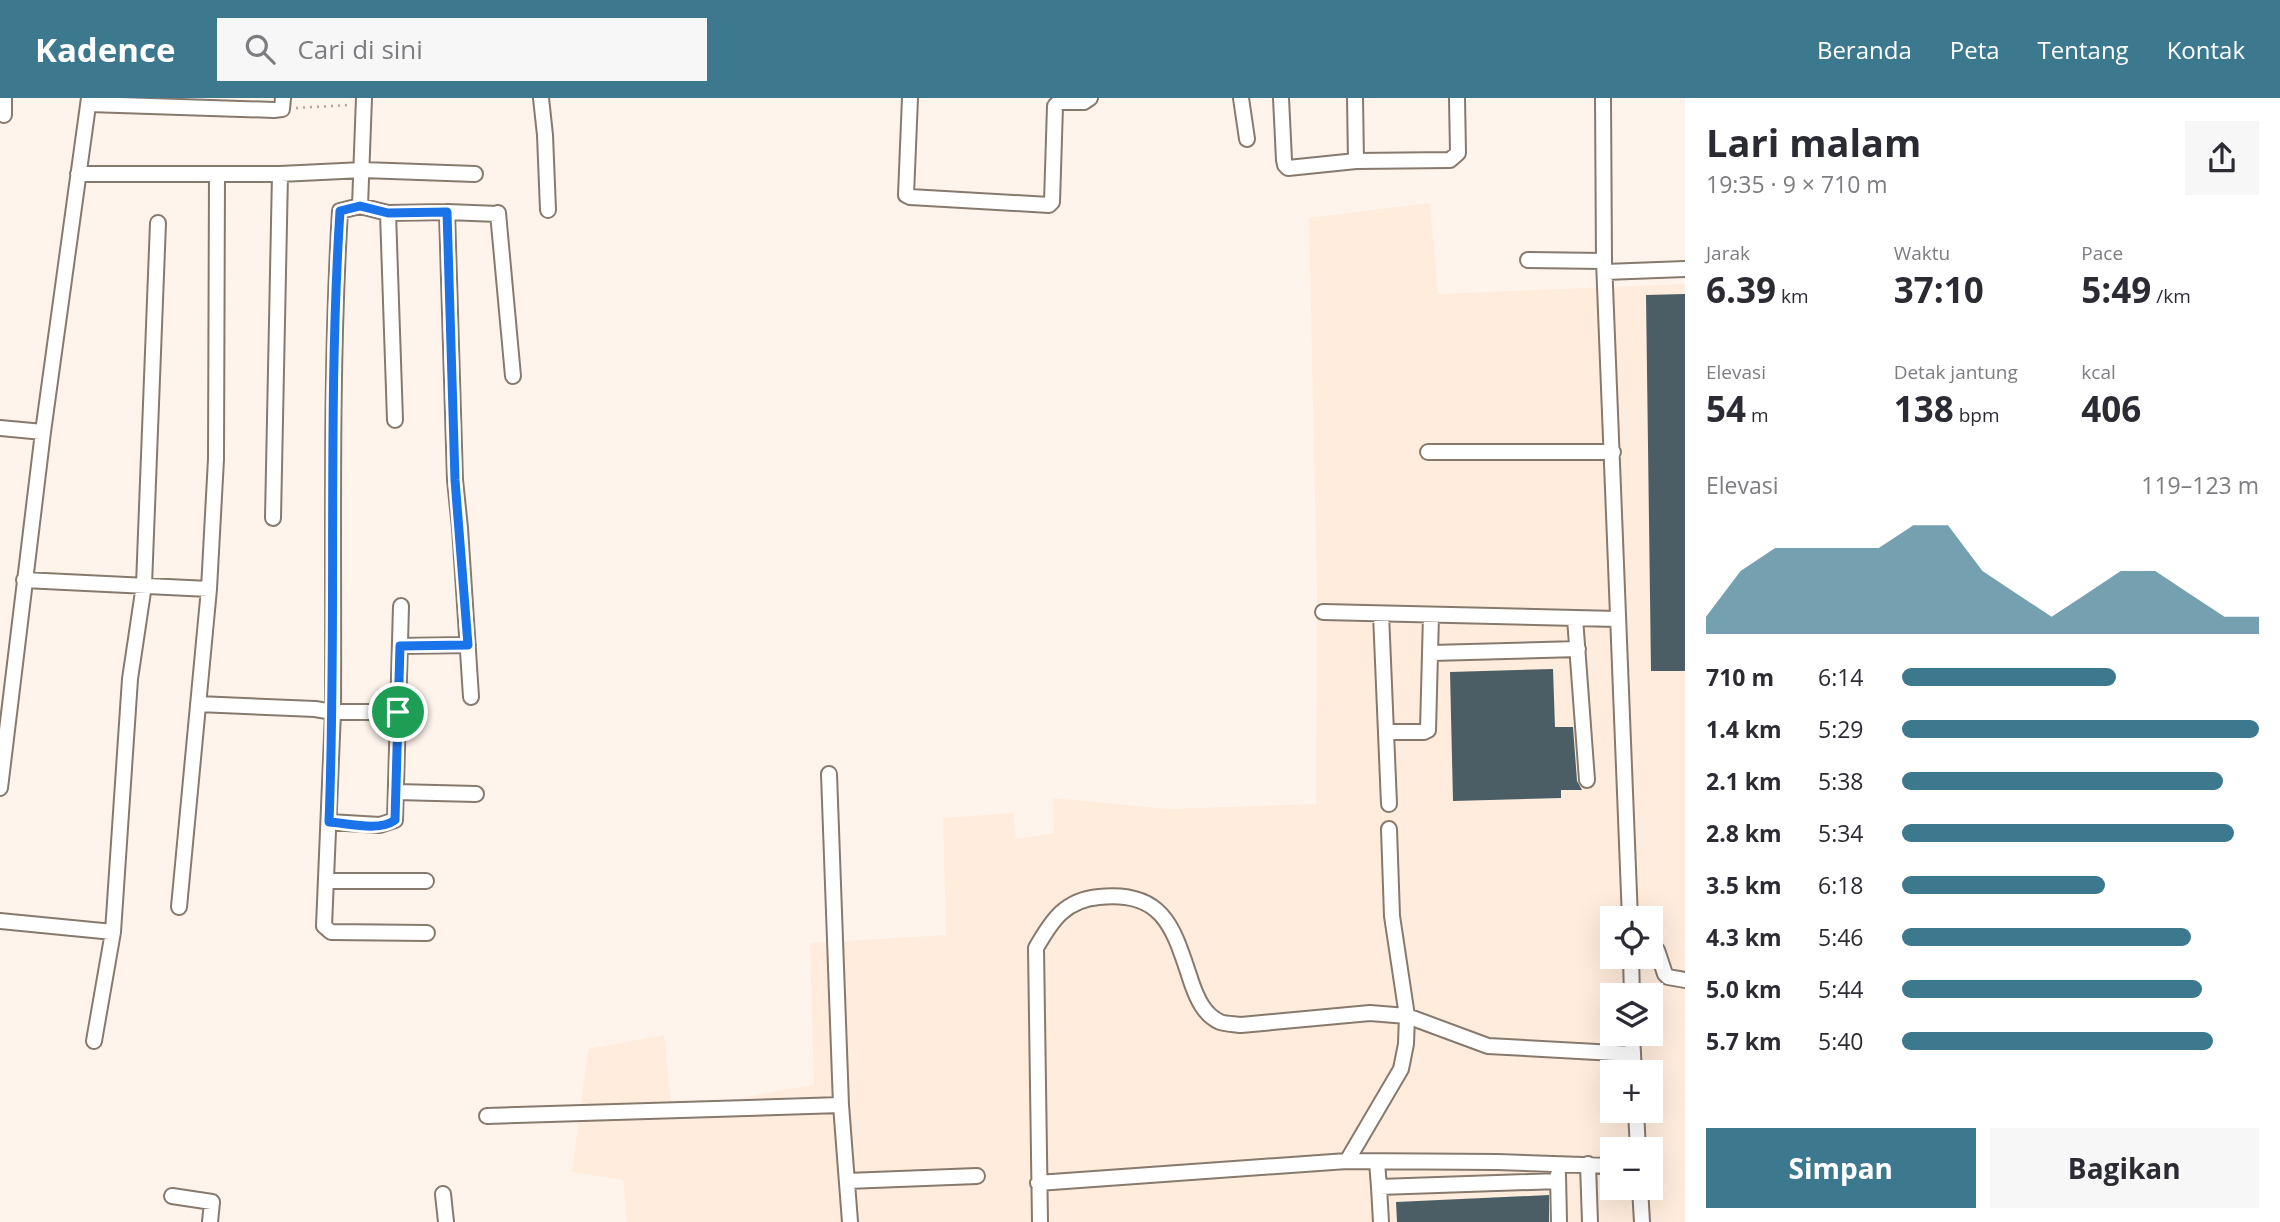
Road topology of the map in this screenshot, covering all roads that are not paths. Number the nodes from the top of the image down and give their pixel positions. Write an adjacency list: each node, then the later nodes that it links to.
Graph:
1 (4, 98): 13 (street)
2 (541, 98): 22 (street)
3 (910, 98): 4 (street)
4 (1090, 98)
5 (1241, 98): 14 (street)
6 (1281, 98): 15 (street)
7 (1355, 98): 15 (street)
8 (1457, 98): 15 (street)
9 (1603, 98): 27 (street)
10 (89, 101): 12 (street); 17 (street)
11 (364, 101): 16 (street)
12 (283, 104)
13 (4, 115)
14 (1247, 139)
15 (1356, 162)
16 (363, 170): 19 (street); 20 (street); 21 (street)
17 (78, 174): 18 (street); 32 (street)
18 (217, 174): 19 (street); 38 (street)
19 (280, 174): 35 (street)
20 (475, 174)
21 (360, 206): 24 (street); 51 (street)
22 (548, 210)
23 (447, 212): 24 (street); 29 (street); 45 (street)
24 (388, 213): 30 (street)
25 (158, 223): 37 (street)
26 (1528, 260): 27 (street)
27 (1604, 266): 28 (street); 34 (street)
28 (1685, 269)
29 (513, 376)
30 (395, 420)
31 (0, 428): 32 (street)
32 (43, 432): 36 (street)
33 (1429, 452): 34 (street)
34 (1613, 452): 44 (street)
35 (273, 517)
36 (24, 580): 37 (street); 56 (street)
37 (144, 585): 38 (street); 67 (street)
38 (209, 589): 50 (street)
39 (401, 606): 46 (street)
40 (1324, 612): 41 (street)
41 (1381, 614): 42 (street); 53 (street)
42 (1431, 615): 43 (street); 48 (street)
43 (1575, 618): 44 (street); 47 (street)
44 (1617, 619): 64 (street)
45 (468, 645): 46 (street); 49 (street)
46 (400, 646): 52 (street)
47 (1578, 649): 48 (street); 55 (street)
48 (1431, 653): 53 (street)
49 (471, 696)
50 (198, 704): 51 (street); 65 (street)
51 (333, 712): 52 (street); 60 (street)
52 (398, 712): 57 (street)
53 (1386, 732): 59 (street)
54 (829, 775): 76 (street)
55 (1587, 780)
56 (0, 788)
57 (396, 792): 58 (street); 60 (street)
58 (476, 794)
59 (1389, 804)
60 (329, 822): 62 (street)
61 (1390, 829): 71 (street)
62 (326, 881): 63 (street); 68 (street)
63 (426, 881)
64 (1629, 906)
65 (179, 907)
66 (0, 921): 67 (street)
67 (113, 932): 72 (street)
68 (427, 933)
69 (1663, 968): 70 (street)
70 (1685, 981)
71 (1408, 1016): 74 (street); 78 (street); 88 (street)
72 (94, 1041)
73 (1633, 1046): 74 (street)
74 (1633, 1054): 75 (street)
75 (1633, 1060)
76 (841, 1105): 77 (street); 86 (street)
77 (487, 1116)
78 (1347, 1161): 79 (street); 88 (street)
79 (1377, 1161): 80 (street); 91 (street)
80 (1429, 1161): 81 (street); 90 (street)
81 (1497, 1161): 82 (street); 89 (street)
82 (1559, 1164): 83 (street); 87 (street)
83 (1588, 1164): 84 (street); 101 (street)
84 (1600, 1165)
85 (977, 1176): 86 (street)
86 (847, 1181): 97 (street)
87 (1558, 1181): 89 (street); 100 (street)
88 (1038, 1183): 98 (street)
89 (1497, 1184): 90 (street)
90 (1428, 1186): 91 (street)
91 (1378, 1187): 99 (street)
92 (443, 1194): 96 (street)
93 (172, 1196): 95 (street)
94 (1641, 1200): 102 (street)
95 (210, 1222)
96 (446, 1222)
97 (850, 1222)
98 (1040, 1222)
99 (1381, 1222)
100 (1559, 1222)
101 (1590, 1222)
102 (1642, 1222)

